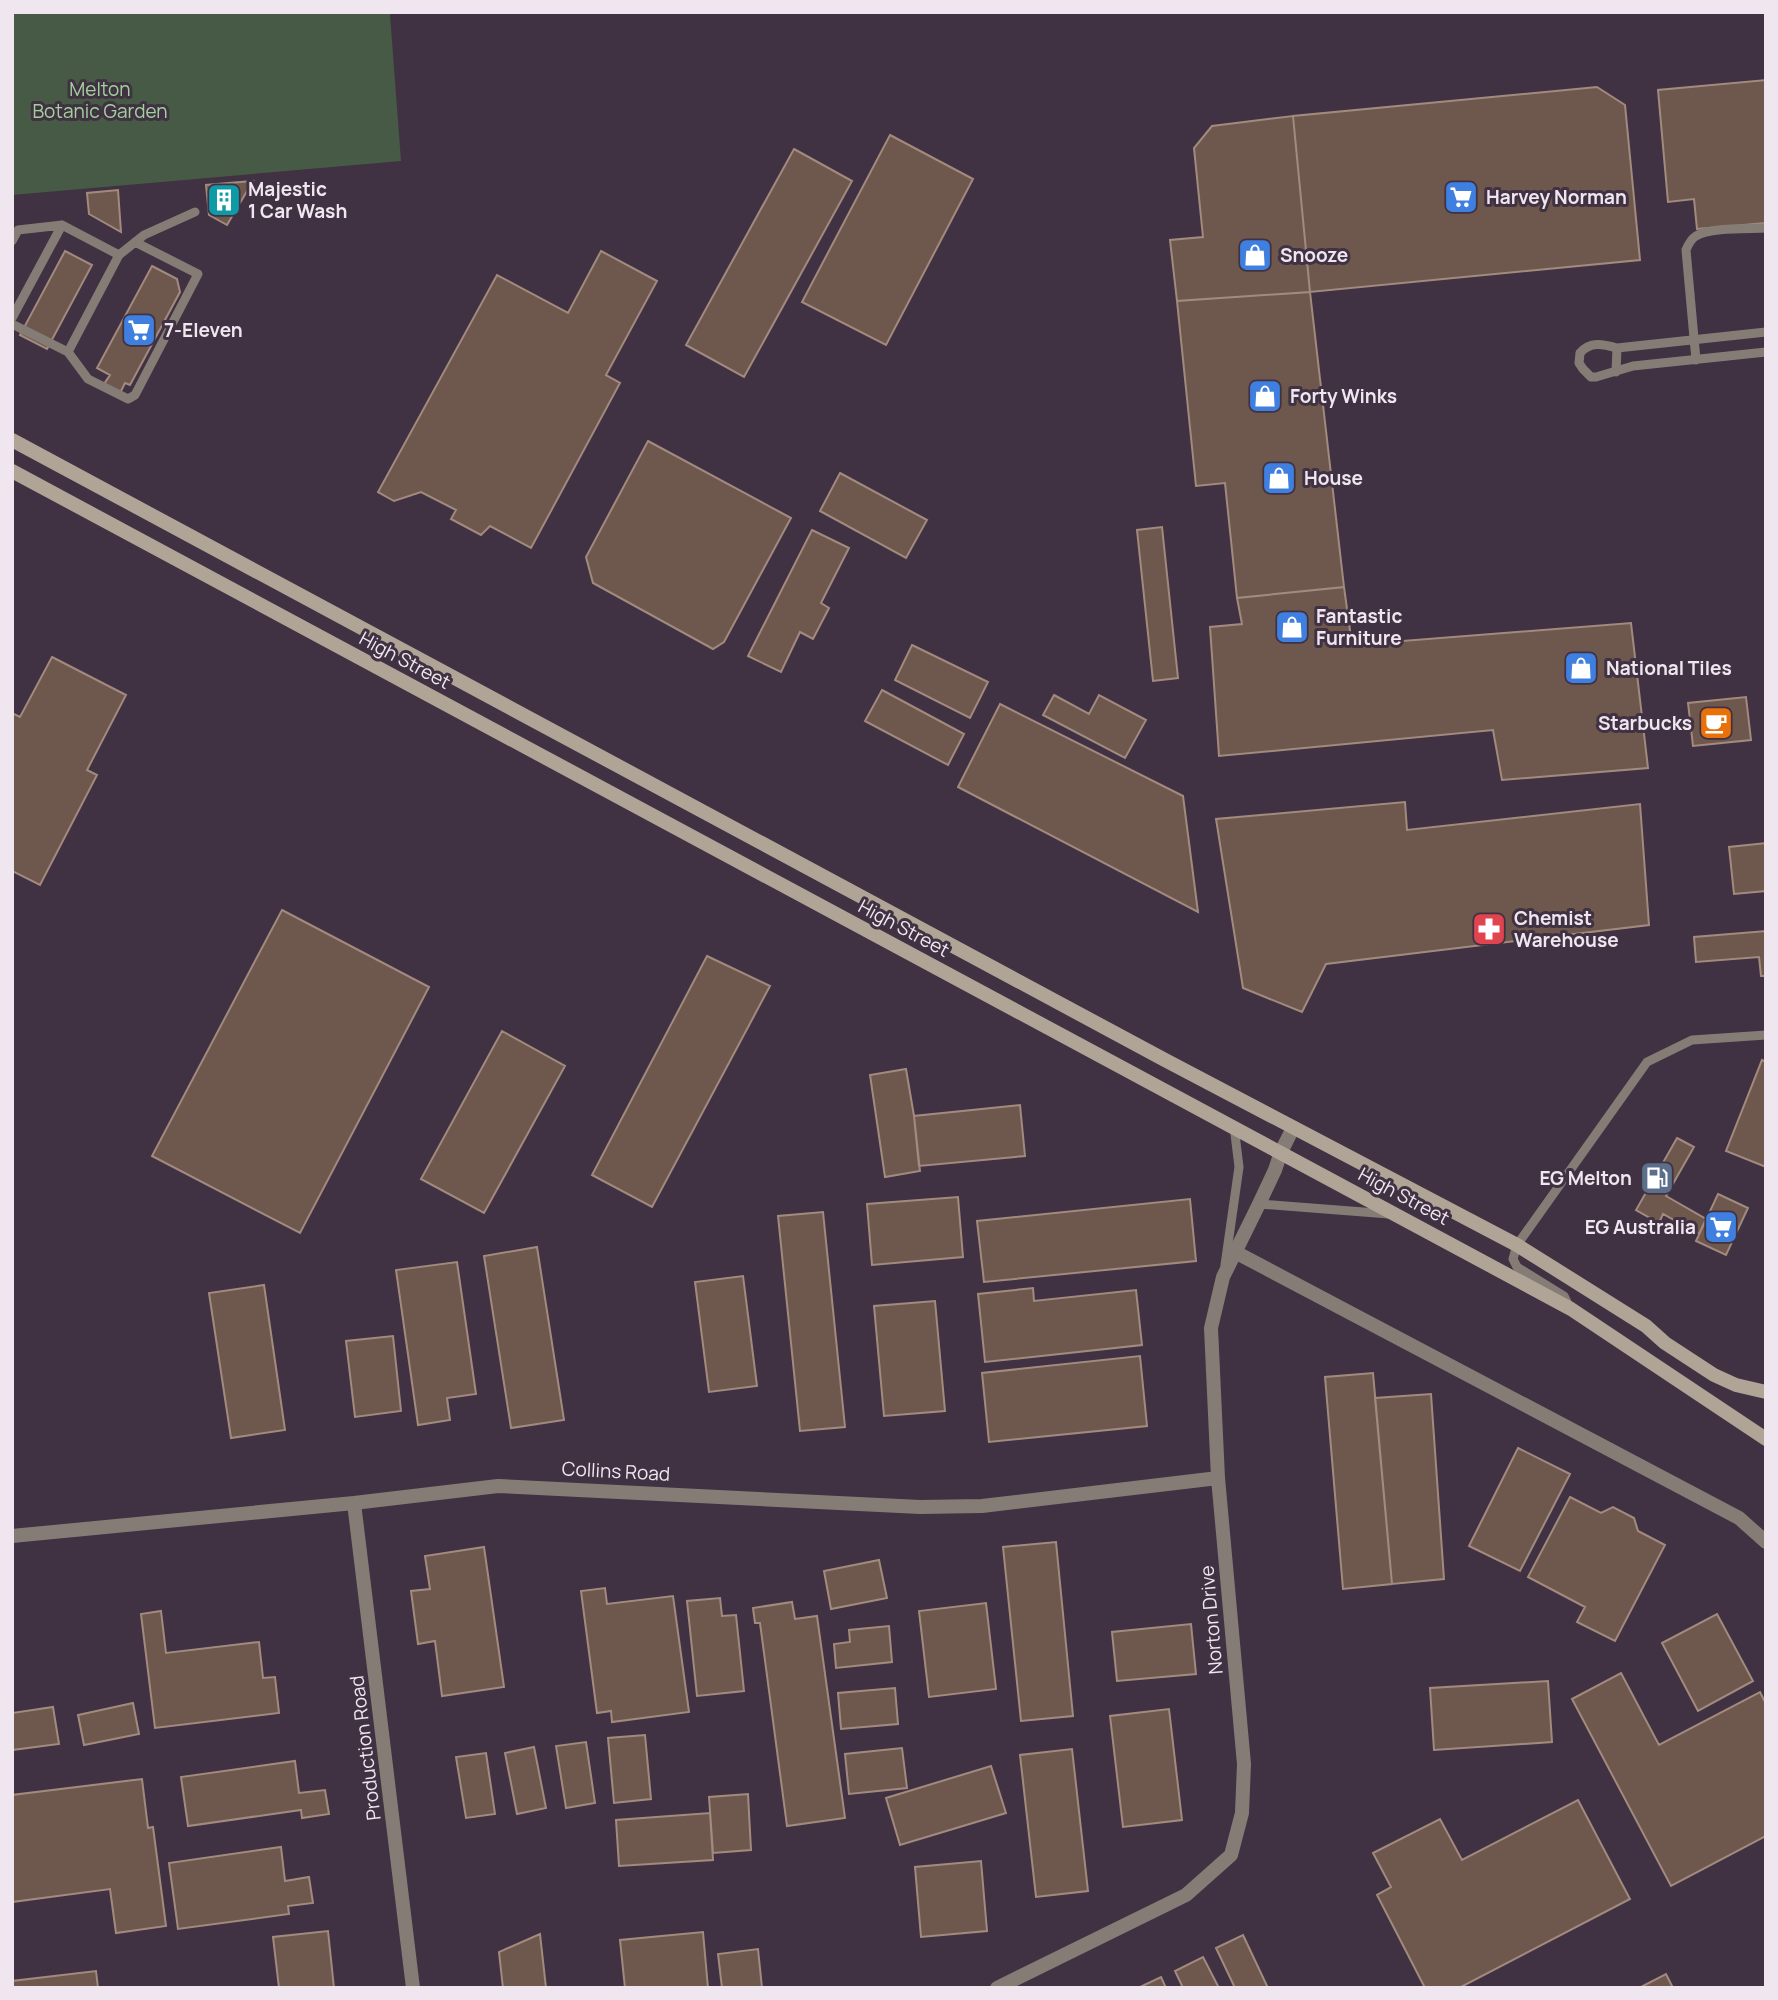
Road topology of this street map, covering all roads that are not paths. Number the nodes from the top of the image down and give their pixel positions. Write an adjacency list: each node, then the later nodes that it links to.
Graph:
1 (195, 212): 5 (lane)
2 (62, 225): 4 (lane); 6 (lane); 7 (lane)
3 (1766, 228): 10 (lane)
4 (12, 241)
5 (135, 242): 6 (lane); 12 (lane)
6 (119, 255): 12 (lane)
7 (12, 318)
8 (12, 324): 12 (lane)
9 (1766, 332): 10 (lane)
10 (1695, 340): 11 (lane); 14 (lane)
11 (1617, 348): 15 (lane); 15 (lane)
12 (68, 352)
13 (1766, 352): 14 (lane)
14 (1696, 360): 15 (lane)
15 (1616, 372)
16 (12, 440): 20 (main road, High Street)
17 (12, 471): 19 (main road, High Street)
18 (1766, 1035): 24 (lane)
19 (1234, 1126): 21 (main road, High Street); 26 (lane)
20 (1293, 1128): 21 (street, Norton Drive); 24 (main road, High Street)
21 (1280, 1152): 22 (street, Norton Drive); 23 (main road, High Street)
22 (1259, 1204): 23 (lane); 25 (street, Norton Drive)
23 (1397, 1215): 27 (main road, High Street)
24 (1517, 1245): 27 (lane); 28 (main road, High Street)
25 (1235, 1251): 26 (street, Norton Drive); 33 (street)
26 (1223, 1277): 30 (street, Norton Drive)
27 (1571, 1310): 29 (main road, High Street)
28 (1766, 1392)
29 (1766, 1439)
30 (1218, 1478): 31 (street, Collins Road); 35 (street, Norton Drive)
31 (355, 1503): 32 (street, Collins Road); 34 (street, Production Road)
32 (12, 1536)
33 (1766, 1542)
34 (413, 1988)
35 (997, 1988)

